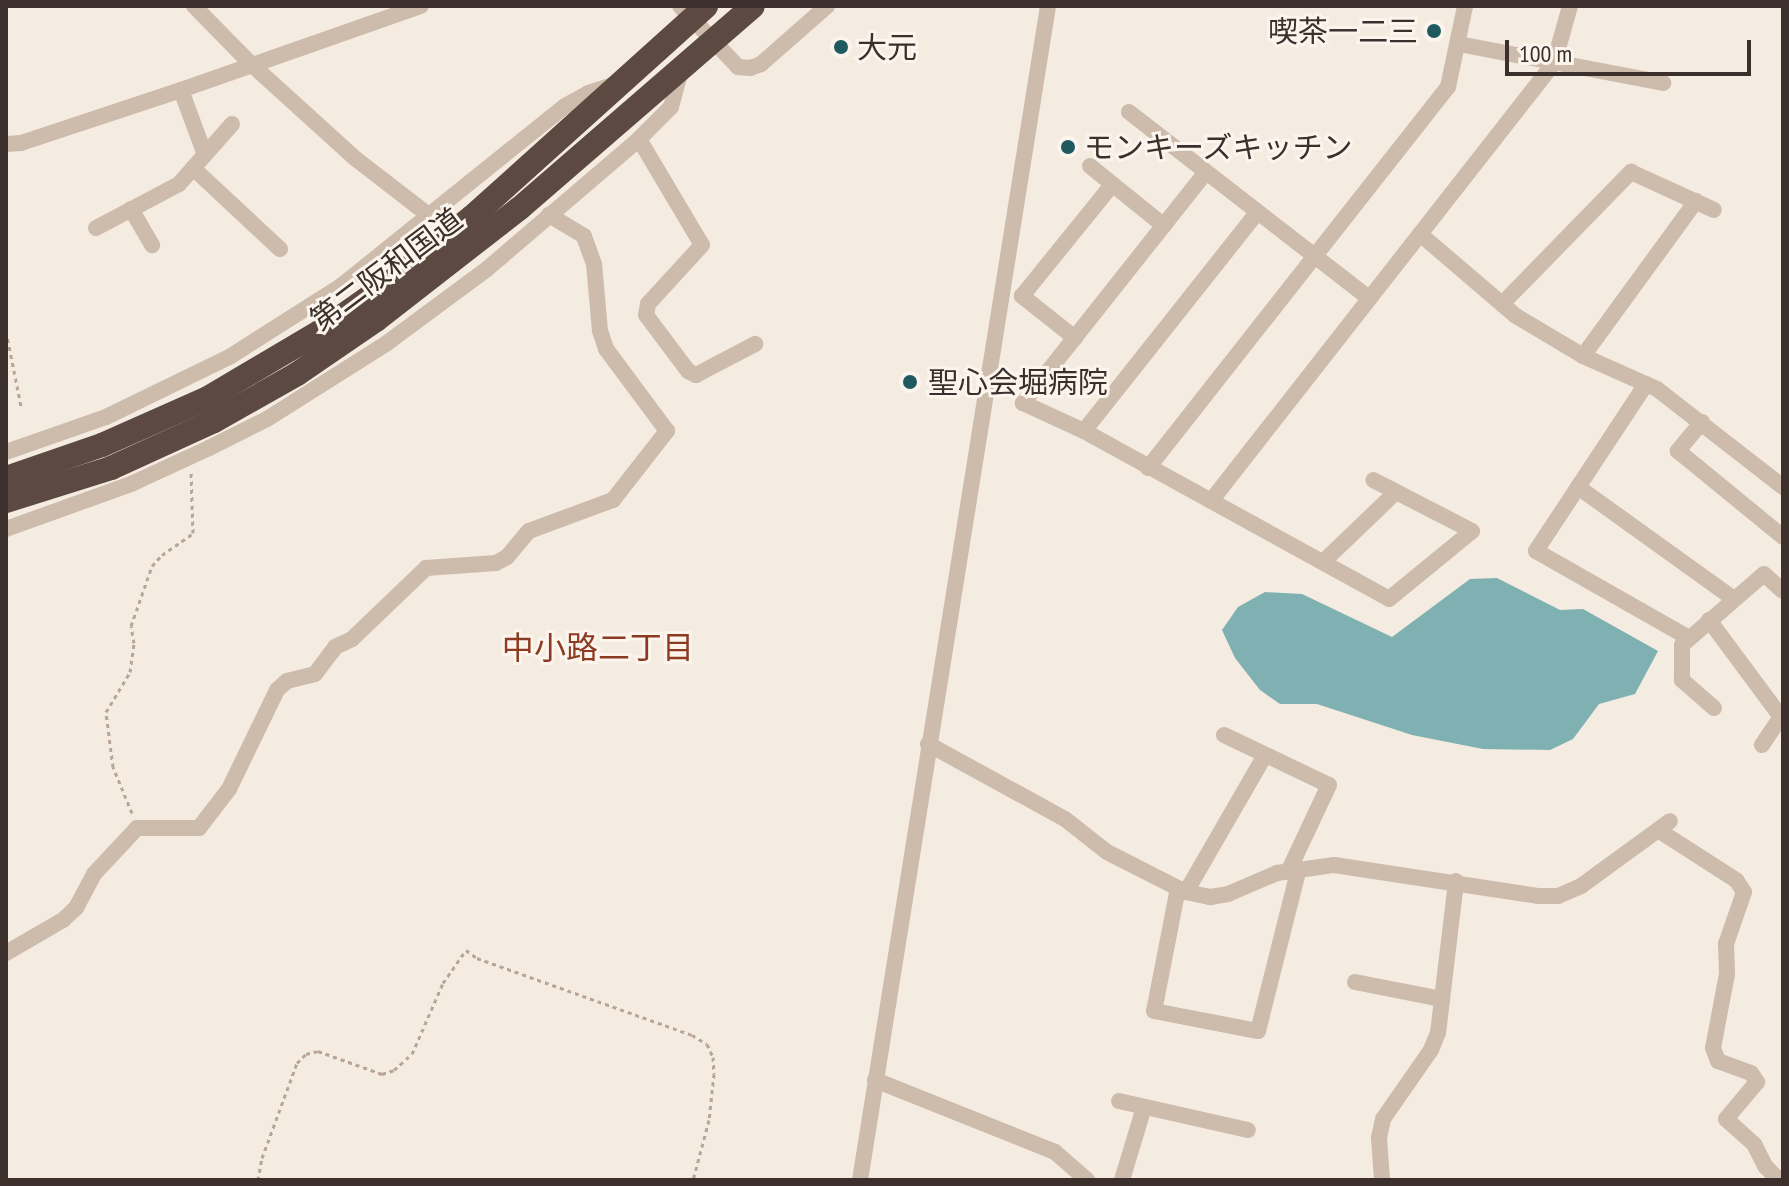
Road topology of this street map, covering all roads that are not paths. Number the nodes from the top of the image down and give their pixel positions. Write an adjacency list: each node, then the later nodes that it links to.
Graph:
1 (194, 6): 11 (street)
2 (421, 6): 11 (street)
3 (753, 6): 9 (highway, 第二阪和国道)
4 (827, 6): 9 (street)
5 (1048, 6): 65 (street)
6 (1465, 6): 10 (street)
7 (1570, 6): 12 (street)
8 (692, 10): 9 (street); 14 (highway, 第二阪和国道)
9 (713, 43): 13 (highway, 第二阪和国道)
10 (1459, 44): 12 (street); 37 (street)
11 (250, 63): 16 (street); 31 (street)
12 (1554, 63): 15 (street); 34 (street)
13 (681, 70): 19 (street); 53 (highway, 第二阪和国道)
14 (623, 82): 31 (street); 48 (highway, 第二阪和国道)
15 (1663, 83)
16 (181, 90): 20 (street); 21 (street)
17 (1129, 112): 24 (street)
18 (232, 124): 21 (street)
19 (639, 139): 30 (street); 41 (street)
20 (6, 144)
21 (205, 155): 23 (street)
22 (1090, 166): 25 (street)
23 (193, 168): 27 (street); 36 (street)
24 (1206, 172): 29 (street); 32 (street)
25 (1112, 185): 32 (street); 40 (street)
26 (1696, 201): 28 (street); 39 (street); 42 (street)
27 (131, 209): 33 (street); 35 (street)
28 (1714, 210)
29 (1257, 213): 37 (street); 45 (street)
30 (549, 215): 55 (street); 71 (street)
31 (431, 217): 46 (street)
32 (1164, 226): 40 (street)
33 (96, 228)
34 (1420, 234): 38 (street); 39 (street)
35 (152, 245)
36 (280, 249)
37 (1312, 256): 38 (street); 47 (street)
38 (1369, 298): 54 (street)
39 (1502, 304): 42 (street)
40 (1075, 338): 45 (street)
41 (755, 344)
42 (1583, 356): 43 (street)
43 (1646, 384): 44 (street); 50 (street)
44 (1702, 422): 51 (street); 56 (street)
45 (1084, 431): 47 (street)
46 (6, 452)
47 (1148, 468): 54 (street)
48 (6, 478)
49 (1373, 480): 52 (street)
50 (1578, 487): 59 (street); 61 (street)
51 (1783, 487)
52 (1396, 492): 57 (street); 57 (street)
53 (6, 501)
54 (1211, 501): 57 (street)
55 (6, 529)
56 (1783, 537)
57 (1323, 562)
58 (1783, 591): 59 (street)
59 (1734, 599): 60 (street)
60 (1709, 620): 61 (street); 63 (street)
61 (1689, 638): 62 (street)
62 (1714, 708)
63 (1782, 716): 66 (street)
64 (1224, 735): 67 (street)
65 (928, 744): 70 (street); 74 (street)
66 (1762, 745)
67 (1265, 755): 68 (street); 70 (street)
68 (1293, 872): 69 (street); 70 (street); 70 (street)
69 (1456, 881): 73 (street); 82 (street)
70 (1182, 890)
71 (6, 953)
72 (1355, 982): 73 (street)
73 (1442, 999): 81 (street)
74 (875, 1080): 78 (street); 79 (street)
75 (1119, 1101): 76 (street)
76 (1144, 1107): 77 (street); 80 (street)
77 (1248, 1130)
78 (860, 1180)
79 (1087, 1180)
80 (1122, 1180)
81 (1382, 1180)
82 (1779, 1180)

